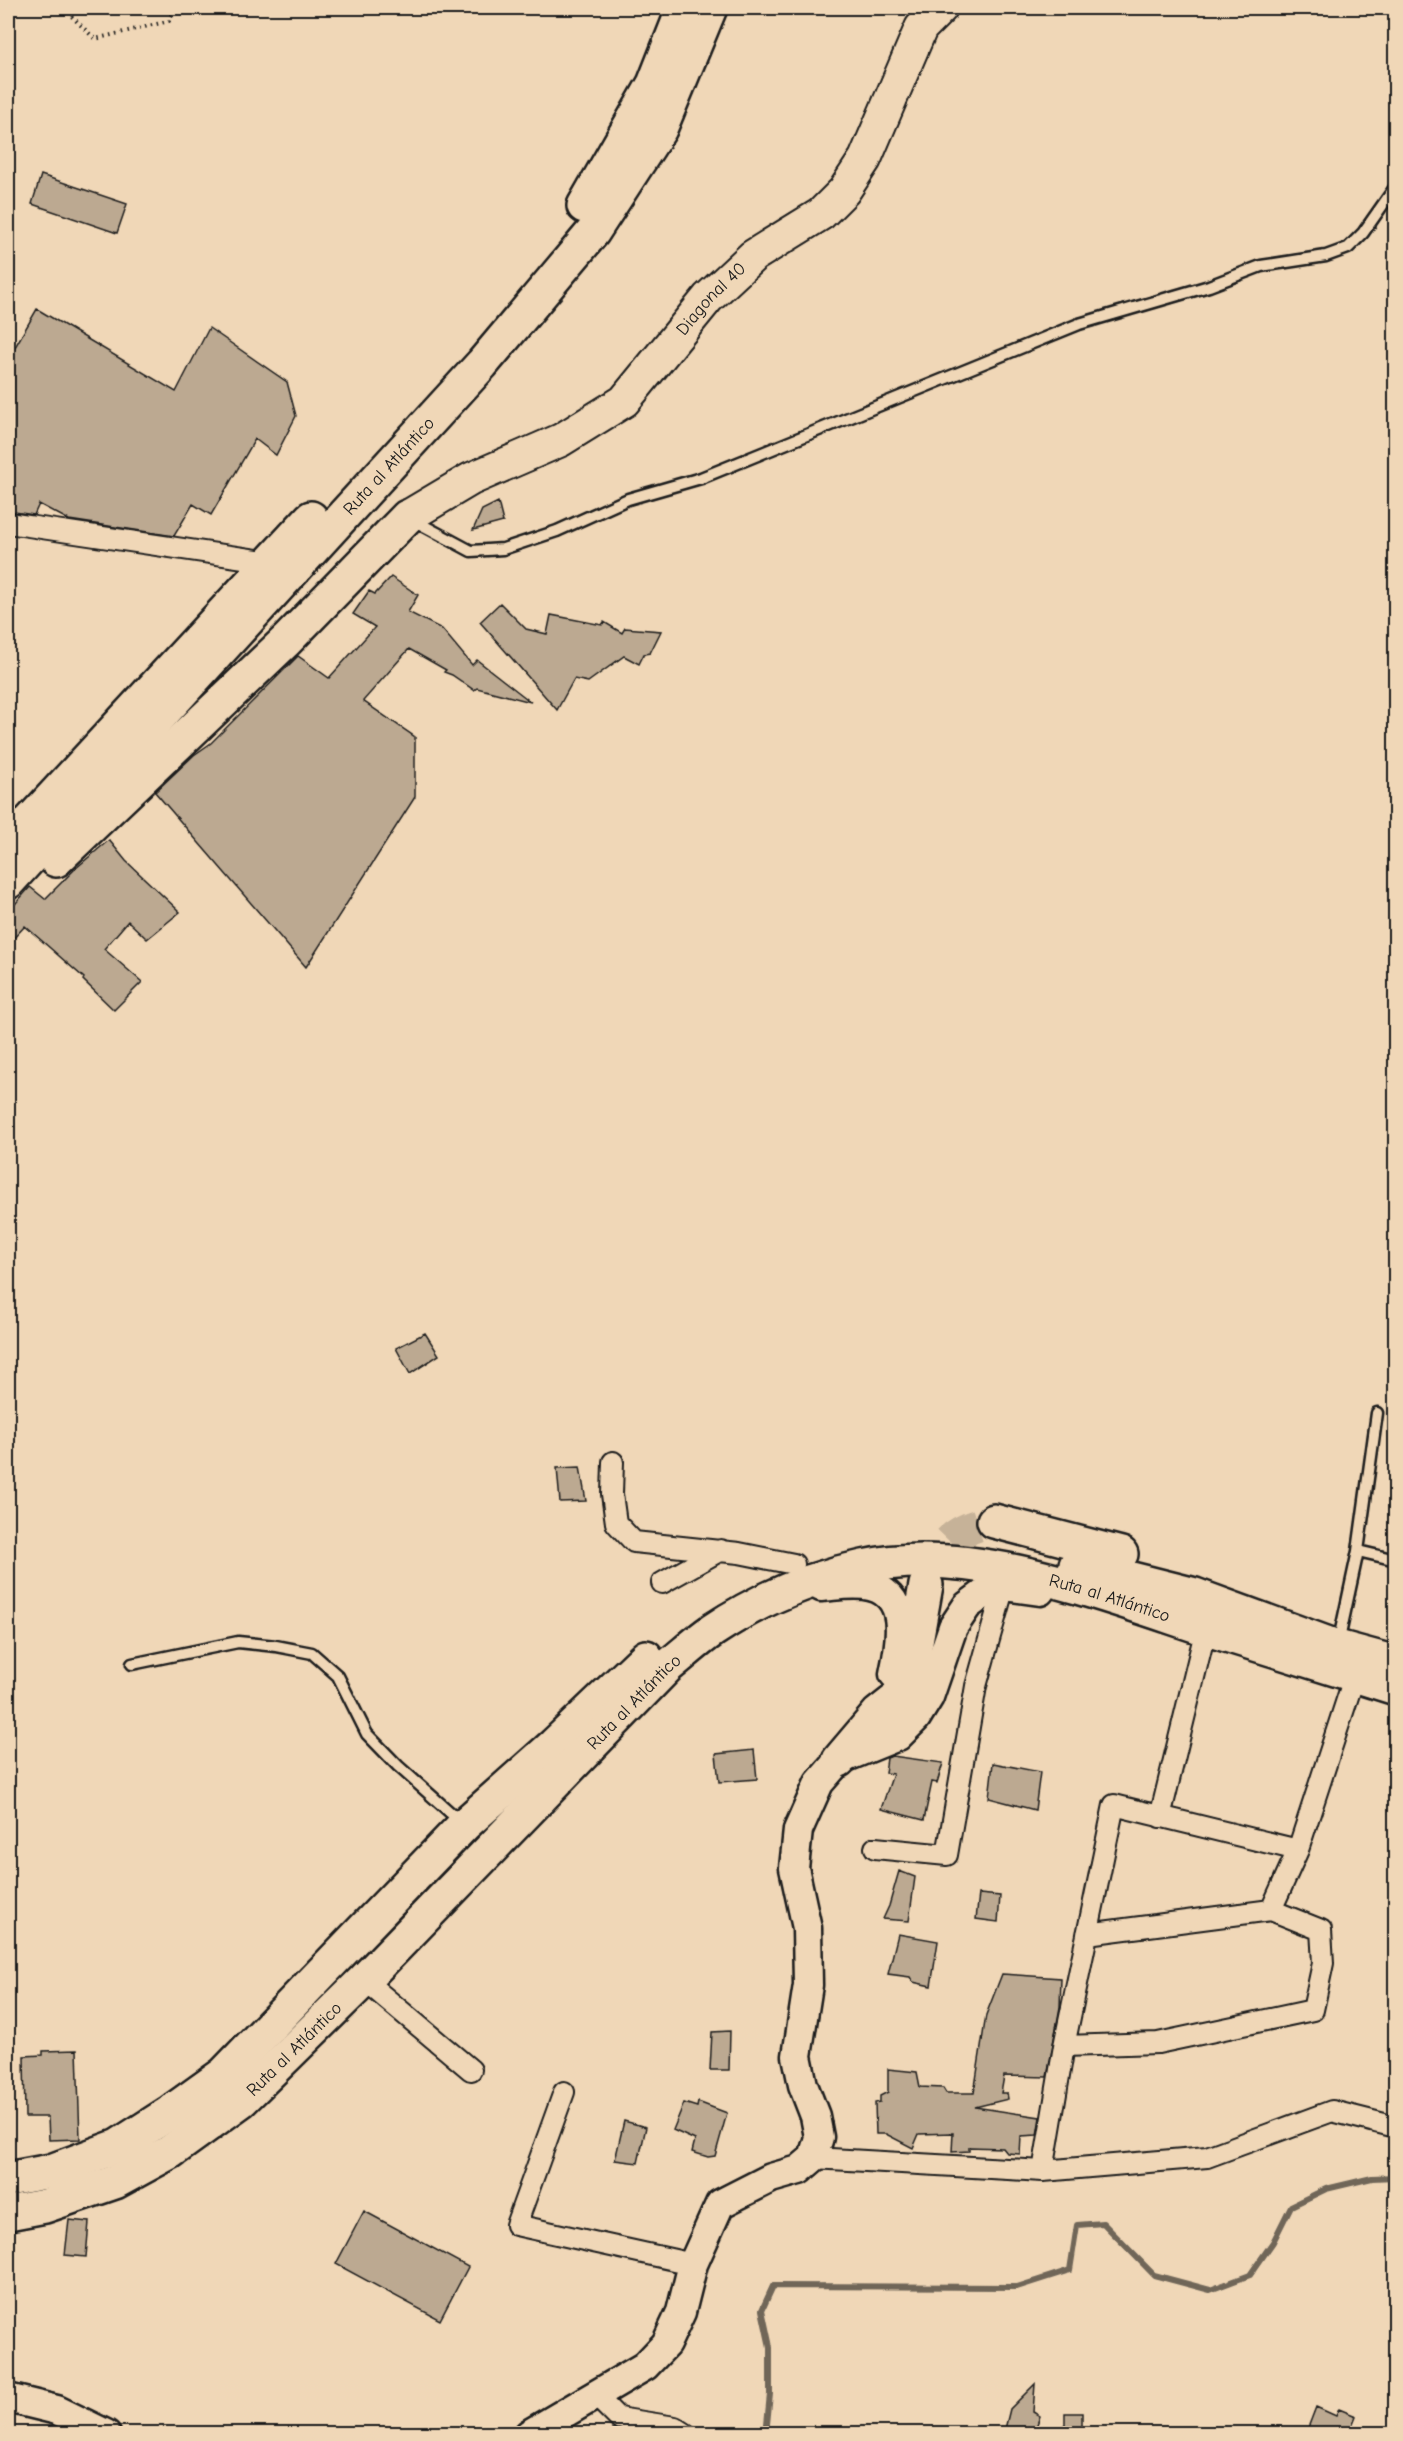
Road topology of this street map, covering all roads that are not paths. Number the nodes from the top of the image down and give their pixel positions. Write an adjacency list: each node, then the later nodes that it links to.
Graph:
1 (684, 8): 7 (highway, Ruta al Atlántico)
2 (710, 8): 9 (highway, Ruta al Atlántico)
3 (941, 8): 5 (main road, Diagonal 40)
4 (1395, 186): 5 (lane)
5 (407, 517): 10 (highway)
6 (8, 523): 7 (street)
7 (270, 562): 8 (highway, Ruta al Atlántico)
8 (8, 845)
9 (8, 882)
10 (8, 903)
11 (1377, 1413): 15 (lane)
12 (613, 1462): 14 (street)
13 (994, 1521): 21 (highway)
14 (721, 1550): 17 (street); 18 (street)
15 (1358, 1551): 16 (lane); 24 (lane)
16 (1395, 1560)
17 (789, 1578): 21 (highway, Ruta al Atlántico); 22 (highway, Ruta al Atlántico); 29 (main road); 32 (highway, Ruta al Atlántico); 37 (highway, Ruta al Atlántico)
18 (662, 1582)
19 (926, 1585): 29 (highway)
20 (1004, 1586): 22 (main road); 30 (main road); 33 (street)
21 (1195, 1595): 24 (highway, Ruta al Atlántico)
22 (1135, 1605): 23 (highway, Ruta al Atlántico)
23 (1206, 1628): 27 (highway, Ruta al Atlántico); 31 (street)
24 (1337, 1647): 25 (highway, Ruta al Atlántico)
25 (1395, 1663)
26 (132, 1664): 32 (lane)
27 (1354, 1675): 28 (highway, Ruta al Atlántico); 34 (street)
28 (1395, 1688)
29 (878, 1714): 30 (highway)
30 (839, 1760): 42 (main road)
31 (1160, 1817): 34 (street); 36 (street)
32 (464, 1825): 44 (highway, Ruta al Atlántico)
33 (874, 1848)
34 (1298, 1850): 35 (street)
35 (1271, 1910): 36 (street); 38 (street)
36 (1087, 1934): 38 (street)
37 (364, 1980): 39 (street); 45 (highway, Ruta al Atlántico)
38 (1064, 2046): 43 (street)
39 (471, 2070)
40 (564, 2092): 46 (street)
41 (1395, 2127): 43 (street)
42 (813, 2158): 43 (street); 46 (main road)
43 (1043, 2171)
44 (8, 2179)
45 (8, 2212)
46 (693, 2264): 47 (main road)
47 (596, 2395): 50 (main road); 51 (street)
48 (8, 2398): 49 (main road)
49 (106, 2433)
50 (529, 2433)
51 (686, 2433)

